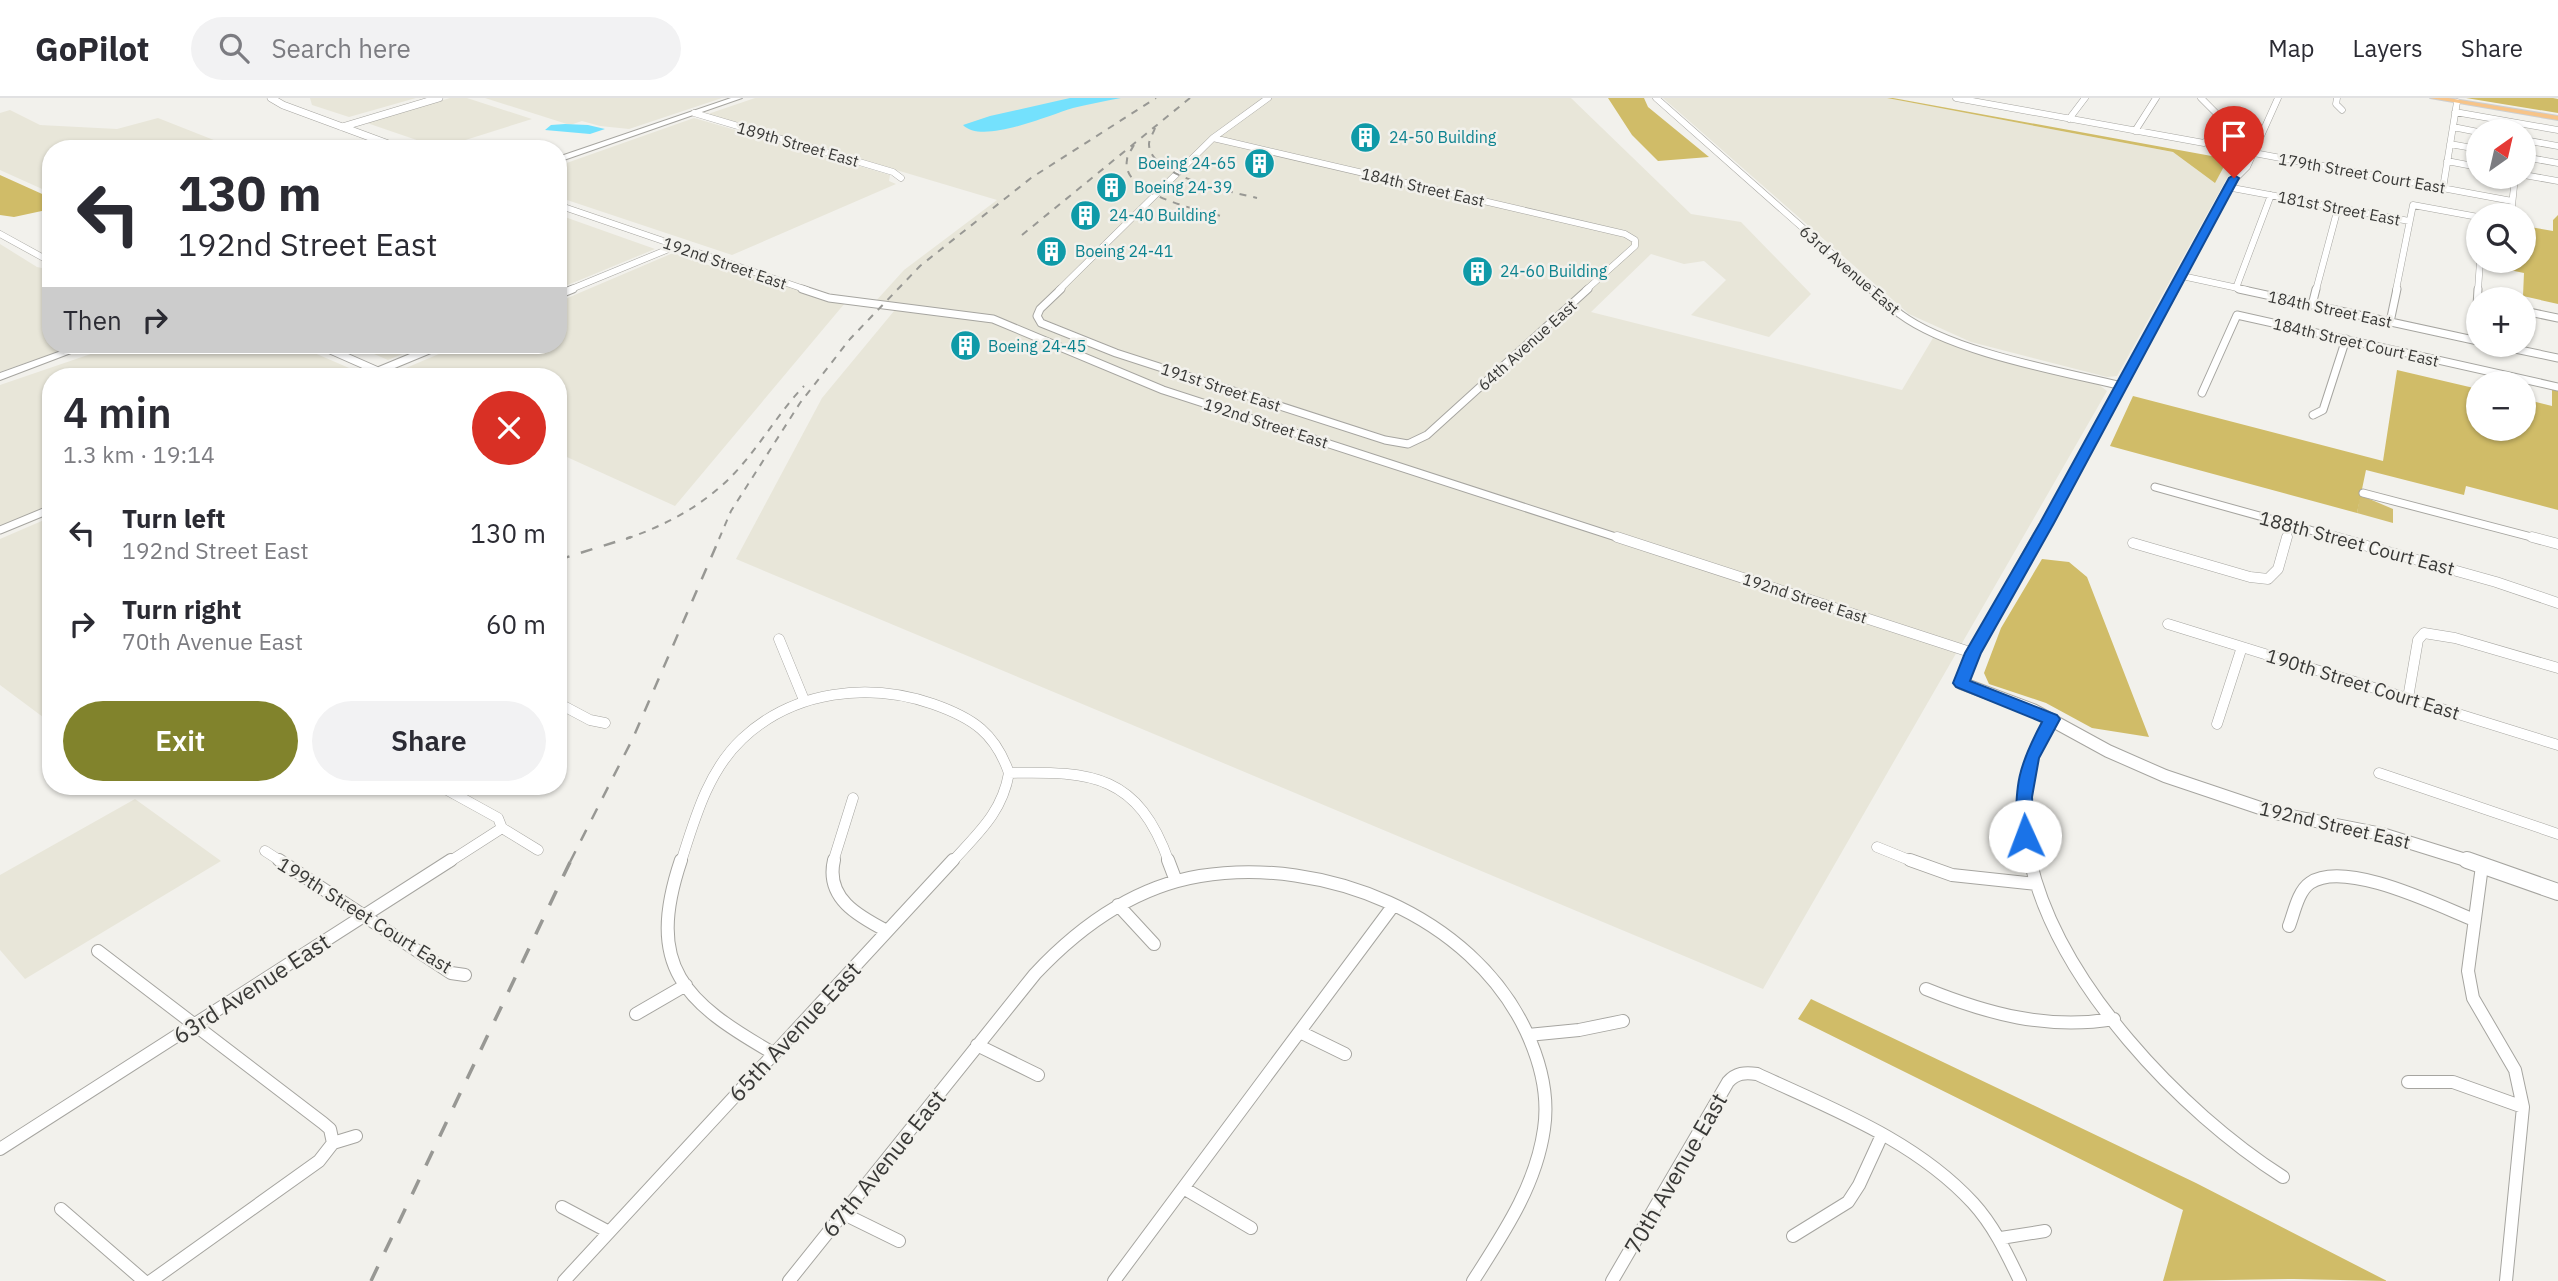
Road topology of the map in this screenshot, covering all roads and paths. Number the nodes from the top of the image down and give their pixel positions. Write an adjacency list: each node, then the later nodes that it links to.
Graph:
1 (271, 98): 21 (street)
2 (439, 98): 21 (street)
3 (737, 98): 18 (main road)
4 (1268, 98): 27 (street)
5 (1656, 98): 72 (street, 63rd Avenue East)
6 (1956, 98): 15 (street)
7 (2014, 98): 15 (street)
8 (2085, 98): 20 (street)
9 (2156, 98): 26 (street)
10 (2201, 98): 26 (street)
11 (2278, 98): 33 (street)
12 (2337, 98): 16 (street)
13 (2434, 98): 14 (main road)
14 (2453, 100): 17 (street); 19 (main road)
15 (2005, 108): 20 (street)
16 (2342, 110)
17 (2455, 112): 22 (street); 23 (street)
18 (694, 113): 34 (main road); 40 (street, 189th Street East)
19 (2556, 117): 23 (street)
20 (2069, 119): 26 (street)
21 (342, 127): 28 (street)
22 (2453, 127): 24 (street); 30 (street)
23 (2549, 128): 25 (street)
24 (2466, 130)
25 (2558, 130)
26 (2135, 131)
27 (1213, 138): 52 (street, 184th Street East); 76 (street, 191st Street East)
28 (377, 140)
29 (2536, 142): 31 (street)
30 (2450, 144): 32 (street); 36 (street)
31 (2558, 146)
32 (2466, 147)
33 (2254, 153): 42 (street); 43 (street, 179th Street Court East)
34 (567, 157)
35 (2536, 159): 37 (street)
36 (2447, 161): 38 (street); 43 (street)
37 (2558, 163)
38 (2466, 165)
39 (2536, 177): 41 (street)
40 (901, 178)
41 (2558, 181)
42 (2227, 187): 45 (street, 181st Street East); 55 (street)
43 (2443, 188): 46 (street, 179th Street Court East)
44 (2514, 189): 46 (street)
45 (2271, 195): 48 (street, 181st Street East); 56 (street)
46 (2512, 201)
47 (567, 208): 53 (street, 192nd Street East)
48 (2338, 208): 50 (street, 181st Street East); 58 (street)
49 (2466, 215): 50 (street)
50 (2409, 221): 61 (street)
51 (0, 234): 54 (street)
52 (1633, 239): 76 (street, 64th Avenue East)
53 (676, 246): 57 (street); 88 (street, 192nd Street East)
54 (42, 257)
55 (2182, 276): 56 (street, 184th Street East); 72 (street)
56 (2236, 288): 58 (street, 184th Street East)
57 (567, 291)
58 (2312, 305): 61 (street, 184th Street East)
59 (2536, 313): 60 (street)
60 (2558, 318)
61 (2390, 322): 62 (street, 184th Street East)
62 (2466, 338)
63 (2346, 339): 73 (street, 184th Street Court East); 74 (street, 184th Street Court East); 75 (street)
64 (2536, 353): 68 (street)
65 (63, 354): 71 (main road)
66 (339, 354): 69 (street)
67 (419, 354): 70 (street)
68 (2558, 358)
69 (371, 368)
70 (385, 368)
71 (0, 377)
72 (2122, 386): 88 (street)
73 (2558, 387)
74 (2202, 393)
75 (2313, 415)
76 (1408, 444)
77 (2155, 487): 80 (street, 188th Street Court East)
78 (2363, 493): 83 (street)
79 (42, 513): 81 (street)
80 (2290, 525): 82 (street); 84 (street, 188th Street Court East)
81 (0, 530)
82 (2133, 543)
83 (2558, 544)
84 (2558, 603)
85 (2168, 624): 87 (street, 190th Street Court East)
86 (779, 639): 92 (street)
87 (2242, 647): 91 (street, 190th Street Court East); 96 (street)
88 (1973, 653): 90 (street)
89 (2558, 668): 91 (street)
90 (1961, 683): 94 (street, 192nd Street East)
91 (2408, 698): 97 (street, 190th Street Court East)
92 (804, 700): 98 (street); 120 (street)
93 (567, 708): 95 (street)
94 (2052, 719): 107 (street, 192nd Street East); 109 (street)
95 (605, 723)
96 (2217, 724)
97 (2558, 745)
98 (1009, 773): 108 (street); 116 (street, 65th Avenue East)
99 (2379, 774): 103 (street)
100 (456, 795): 102 (street)
101 (853, 798): 116 (street)
102 (502, 828): 105 (street); 113 (street, 63rd Avenue East)
103 (2558, 834)
104 (1877, 847): 109 (street)
105 (538, 850)
106 (265, 851): 113 (street, 199th Street Court East)
107 (2482, 866): 110 (street, 192nd Street East); 114 (street)
108 (1176, 881): 111 (street, 67th Avenue East); 112 (street, 67th Avenue East)
109 (2036, 884): 123 (street)
110 (2558, 892)
111 (1118, 905): 117 (street); 128 (street, 67th Avenue East)
112 (1393, 906): 126 (street); 127 (street, 67th Avenue East)
113 (363, 915): 119 (street, 199th Street Court East); 125 (street, 63rd Avenue East)
114 (2474, 920): 115 (street); 133 (street)
115 (2288, 926)
116 (887, 931): 129 (street, 65th Avenue East)
117 (1154, 944)
118 (98, 951): 125 (street)
119 (465, 975)
120 (686, 985): 122 (street); 129 (street)
121 (1926, 989): 123 (street)
122 (636, 1014)
123 (2114, 1019): 138 (street)
124 (1623, 1021): 127 (street)
125 (194, 1024): 136 (street); 137 (street, 63rd Avenue East)
126 (1300, 1032): 130 (street); 139 (street)
127 (1528, 1035): 154 (street, 67th Avenue East)
128 (977, 1045): 131 (street); 142 (street, 67th Avenue East)
129 (773, 1053): 144 (street, 65th Avenue East)
130 (1345, 1054)
131 (1038, 1074)
132 (2408, 1082): 133 (street)
133 (2523, 1107): 157 (street)
134 (1882, 1135): 146 (street); 147 (street); 155 (street, 70th Avenue East)
135 (356, 1136): 136 (street)
136 (332, 1143): 150 (street)
137 (0, 1149)
138 (2283, 1177)
139 (1185, 1189): 143 (street); 153 (street)
140 (562, 1206): 144 (street)
141 (61, 1209): 149 (street)
142 (842, 1213): 148 (street); 152 (street, 67th Avenue East)
143 (1251, 1228)
144 (609, 1231): 151 (street, 65th Avenue East)
145 (2045, 1231): 147 (street)
146 (1793, 1236)
147 (2001, 1238): 156 (street)
148 (899, 1241)
149 (144, 1281)
150 (151, 1281)
151 (564, 1281)
152 (789, 1281)
153 (1114, 1281)
154 (1473, 1281)
155 (1612, 1281)
156 (2020, 1281)
157 (2506, 1281)

